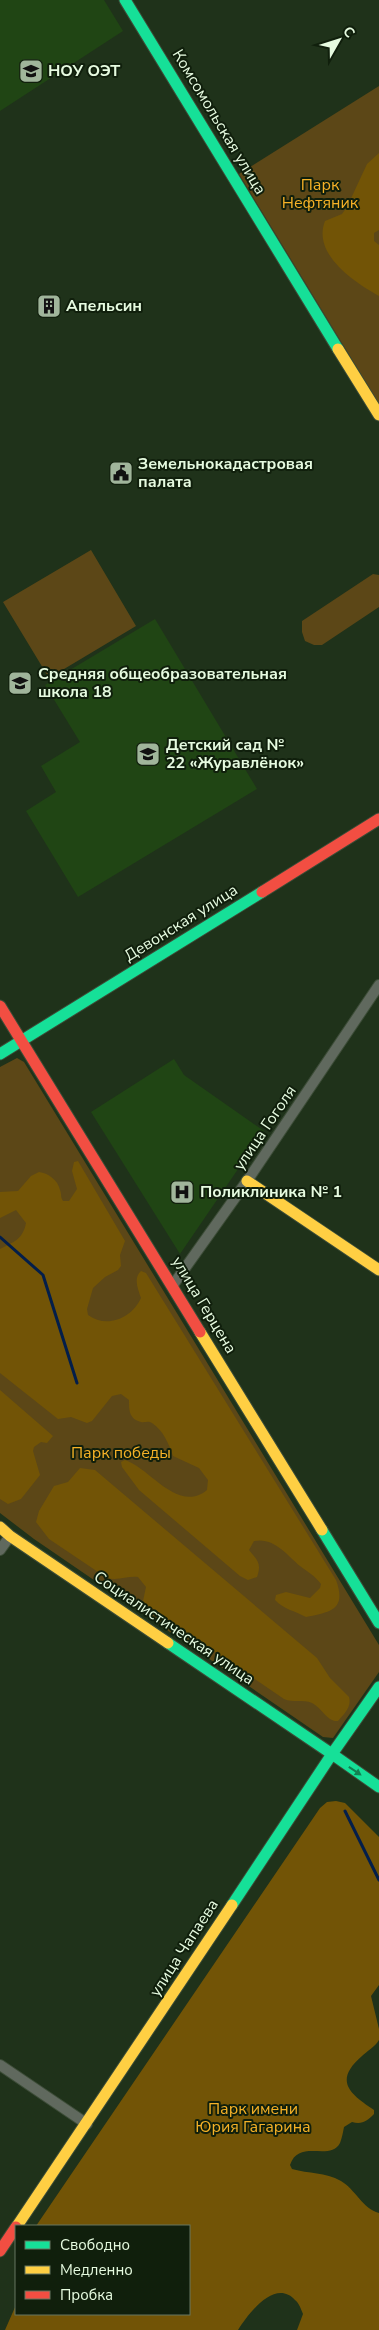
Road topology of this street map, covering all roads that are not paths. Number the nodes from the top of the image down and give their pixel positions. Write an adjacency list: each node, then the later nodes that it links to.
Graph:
1 (125, 0): 2 (main road, Комсомольская улица)
2 (379, 415)
3 (379, 819): 6 (main road, Девонская улица)
4 (379, 985): 8 (street, улица Гоголя)
5 (0, 1006): 6 (main road, улица Герцена)
6 (22, 1041): 7 (main road, Девонская улица); 10 (main road, улица Герцена)
7 (0, 1054)
8 (247, 1181): 9 (main road); 10 (street, улица Гоголя)
9 (379, 1270)
10 (173, 1286): 14 (main road, улица Герцена)
11 (0, 1527): 12 (main road, Социалистическая улица)
12 (10, 1536): 13 (street); 16 (main road, Социалистическая улица)
13 (0, 1550)
14 (379, 1623)
15 (379, 1687): 16 (main road, улица Чапаева)
16 (332, 1754): 17 (main road, Социалистическая улица, one-way to 17); 19 (main road, улица Чапаева)
17 (379, 1787)
18 (0, 2065): 19 (street)
19 (87, 2124): 20 (main road, улица Чапаева)
20 (18, 2225)
21 (15, 2230): 22 (main road, улица Чапаева)
22 (0, 2251)

